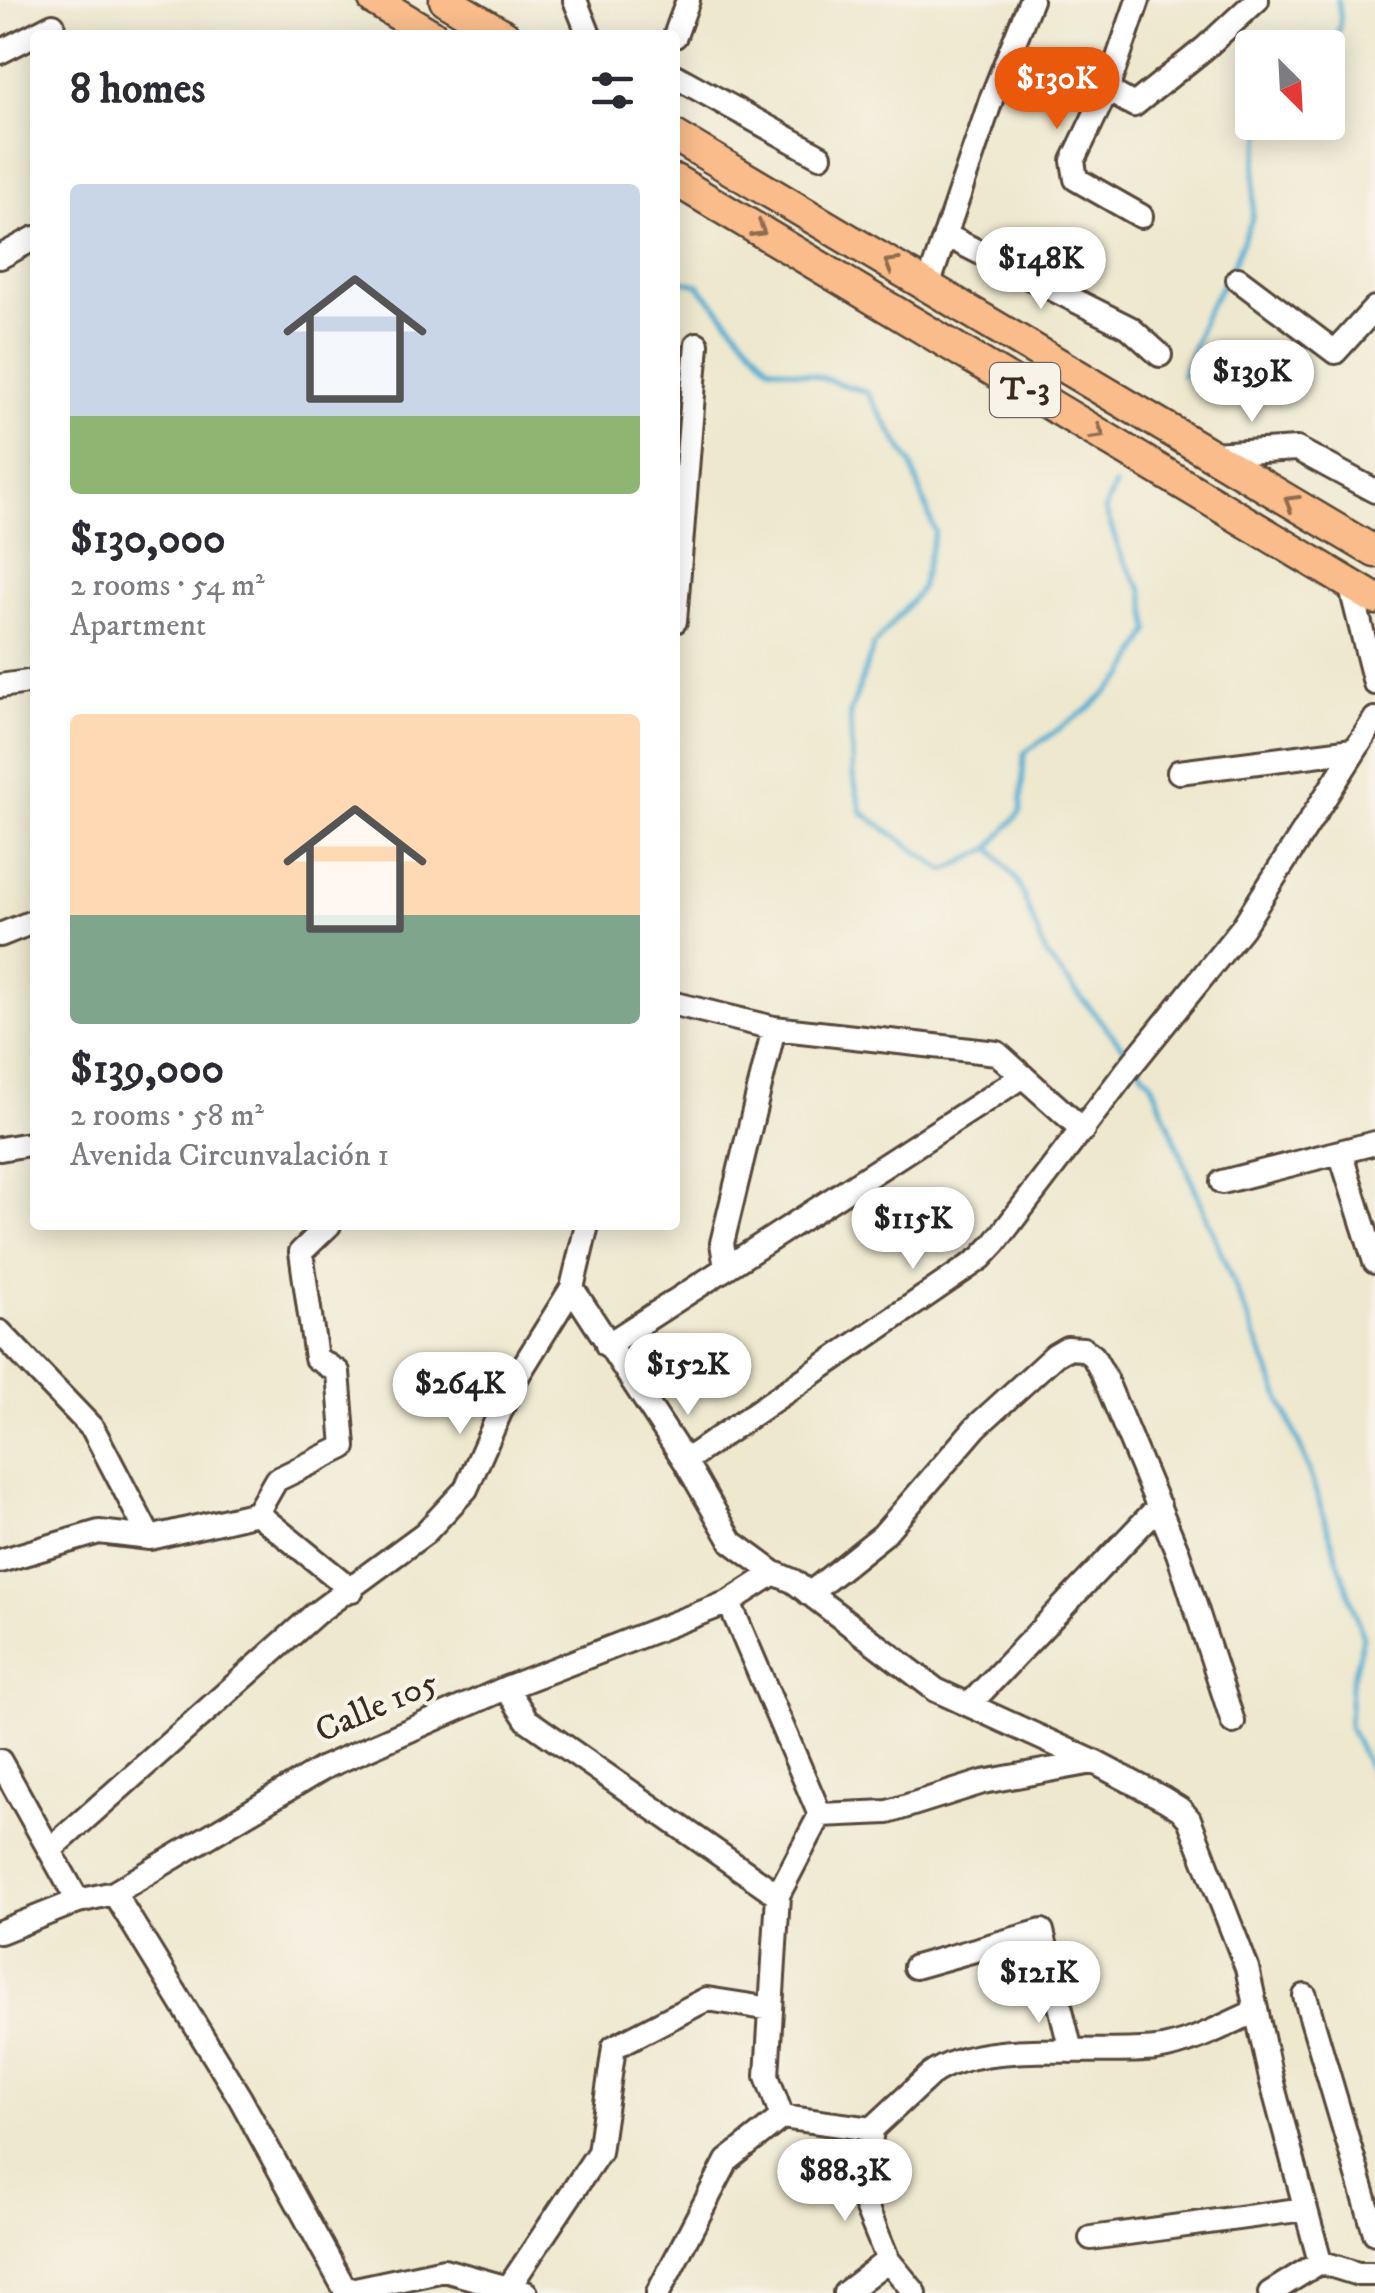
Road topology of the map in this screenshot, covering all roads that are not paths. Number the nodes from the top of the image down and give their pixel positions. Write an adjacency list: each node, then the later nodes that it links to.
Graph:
1 (374, 0): 10 (main road)
2 (445, 0): 11 (main road)
3 (575, 0): 12 (street)
4 (688, 0): 13 (street)
5 (1032, 0): 22 (street)
6 (1138, 0): 17 (street)
7 (1257, 0): 17 (street)
8 (53, 26): 9 (street)
9 (45, 30)
10 (424, 30)
11 (496, 30)
12 (587, 30)
13 (677, 30)
14 (30, 37): 15 (street)
15 (0, 52)
16 (680, 79): 19 (street)
17 (1106, 90): 21 (street)
18 (680, 139): 26 (main road, T-3, one-way to 18)
19 (820, 156)
20 (680, 183): 34 (main road, T-3, one-way to 34)
21 (1141, 216)
22 (945, 235): 26 (street); 29 (street)
23 (30, 241): 24 (street)
24 (0, 257)
25 (1238, 279): 27 (street)
26 (928, 286): 30 (main road, T-3)
27 (1375, 308)
28 (696, 344): 33 (street)
29 (1160, 355)
30 (1210, 454): 31 (street); 32 (main road, T-3, one-way to 30)
31 (1375, 492)
32 (1375, 552)
33 (680, 556)
34 (1363, 592): 36 (street)
35 (30, 682): 37 (street)
36 (1375, 683)
37 (0, 686)
38 (1374, 724): 39 (street)
39 (1354, 750): 40 (street); 46 (street)
40 (1178, 772)
41 (30, 923): 42 (street)
42 (0, 935)
43 (680, 1005): 44 (street)
44 (774, 1028): 45 (street); 55 (street)
45 (1022, 1076): 46 (street); 55 (street)
46 (1082, 1130): 59 (street)
47 (1375, 1143): 50 (street)
48 (30, 1145): 49 (street)
49 (0, 1149)
50 (1340, 1152): 51 (street); 54 (street)
51 (1222, 1182)
52 (324, 1230): 61 (street)
53 (586, 1230): 56 (street)
54 (1375, 1262)
55 (726, 1268): 58 (street)
56 (572, 1288): 58 (street); 65 (street)
57 (0, 1332): 62 (street)
58 (608, 1344): 59 (street)
59 (685, 1461): 64 (street)
60 (1158, 1506): 64 (street, Calle 105); 68 (street); 69 (street)
61 (257, 1513): 62 (street); 65 (street)
62 (150, 1538): 63 (street)
63 (0, 1561)
64 (792, 1583): 66 (street, Calle 105); 68 (street)
65 (352, 1590): 73 (street)
66 (730, 1602): 67 (street, Calle 105); 72 (street)
67 (506, 1688): 74 (street, Calle 105); 75 (street)
68 (969, 1705): 71 (street)
69 (1233, 1722)
70 (0, 1761): 73 (street)
71 (1094, 1762): 72 (street); 81 (street)
72 (820, 1815): 75 (street)
73 (51, 1850): 76 (street)
74 (114, 1893): 76 (street, Calle 105); 92 (street)
75 (778, 1895): 80 (street)
76 (78, 1901): 77 (street, Calle 105)
77 (0, 1932)
78 (915, 1967): 82 (street)
79 (1305, 1996): 86 (street)
80 (771, 2010): 83 (street); 91 (street)
81 (1256, 2011): 82 (street); 85 (street)
82 (1071, 2051): 84 (street)
83 (782, 2117): 84 (street); 93 (street)
84 (872, 2129): 88 (street)
85 (1305, 2209): 87 (street); 89 (street)
86 (1375, 2233)
87 (1091, 2238)
88 (888, 2260): 94 (street); 95 (street)
89 (1320, 2262): 90 (street); 96 (street)
90 (1375, 2274)
91 (517, 2290): 92 (street)
92 (347, 2292)
93 (658, 2293)
94 (845, 2293)
95 (915, 2293)
96 (1270, 2293)

